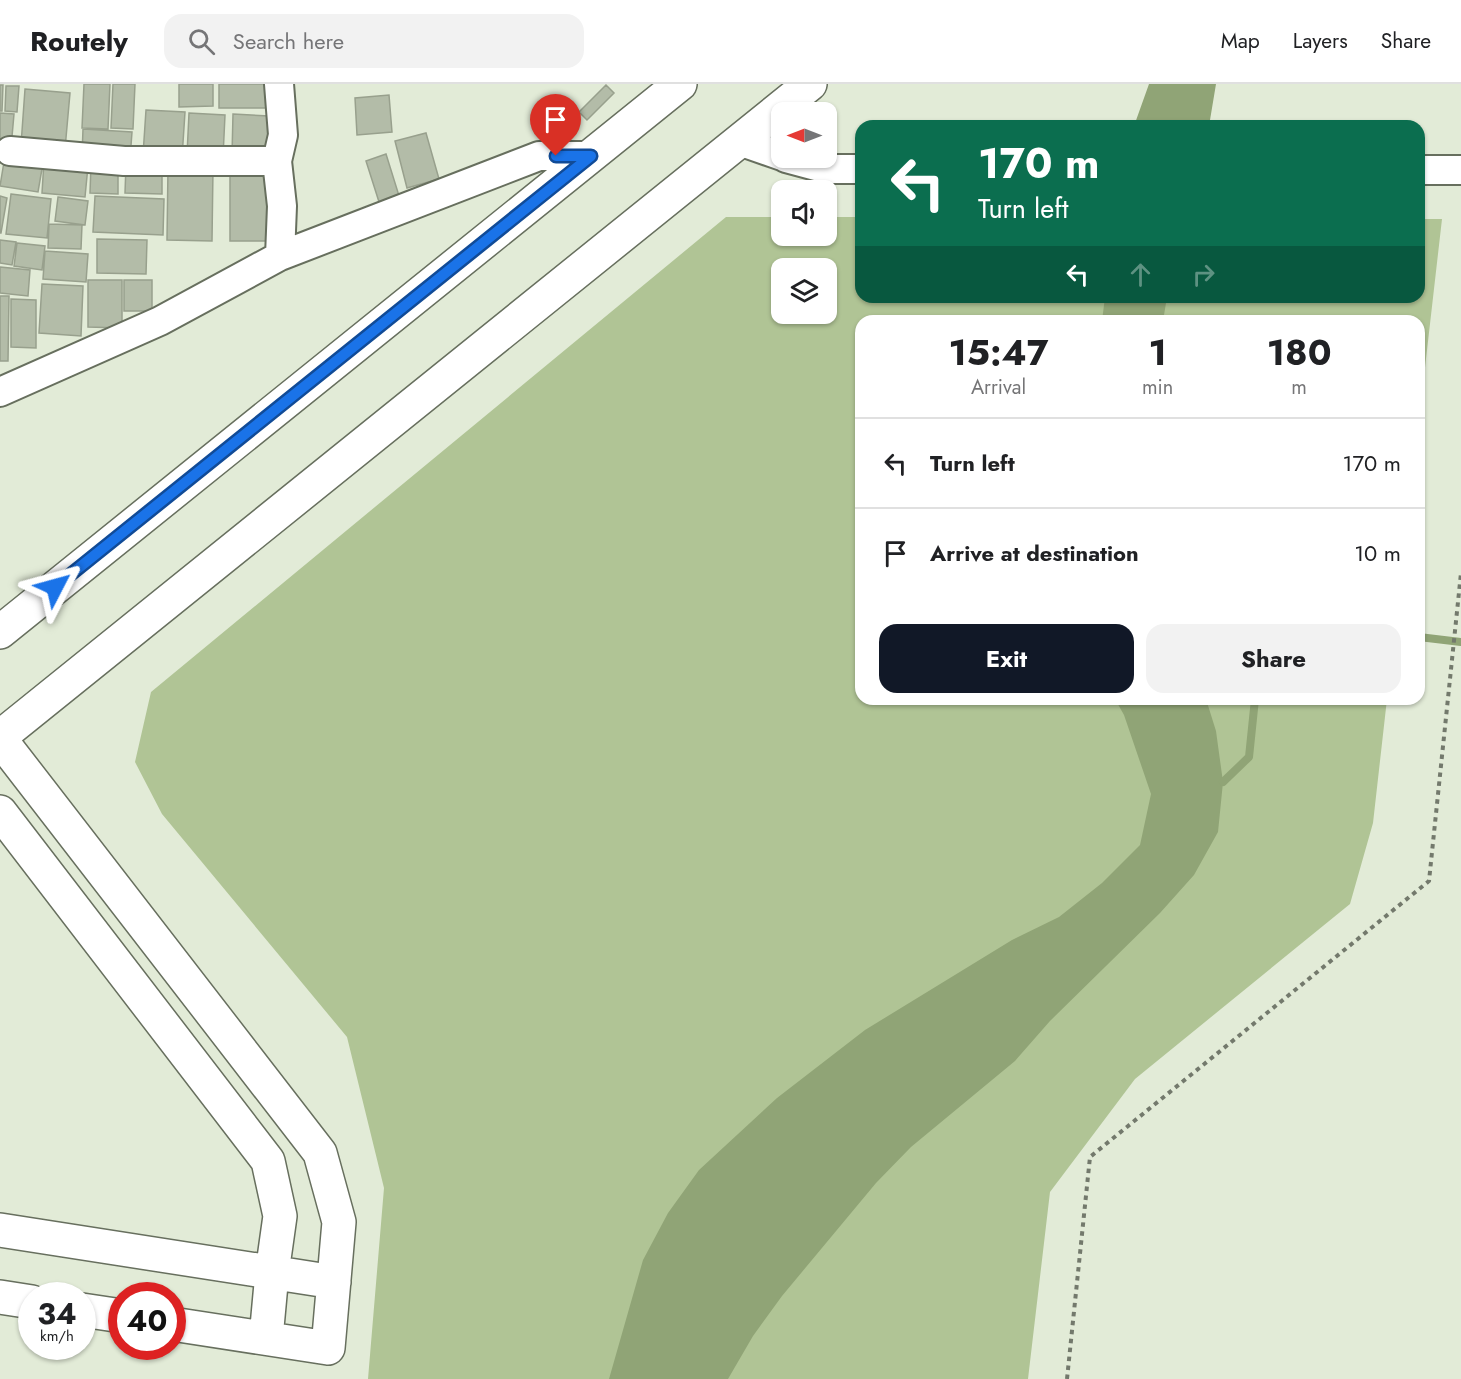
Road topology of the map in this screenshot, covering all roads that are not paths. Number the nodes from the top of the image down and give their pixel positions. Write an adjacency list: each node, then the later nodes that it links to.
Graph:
1 (279, 84): 8 (street)
2 (680, 84): 7 (street)
3 (810, 84): 4 (street)
4 (739, 141): 6 (street); 16 (street)
5 (10, 151): 8 (street)
6 (771, 152)
7 (591, 156): 13 (street); 15 (street)
8 (277, 160): 13 (street)
9 (823, 168): 10 (street)
10 (855, 170)
11 (1425, 170): 12 (street)
12 (1461, 170)
13 (280, 256): 14 (street)
14 (0, 392)
15 (0, 632)
16 (0, 738): 20 (street)
17 (0, 812): 19 (street)
18 (0, 1230): 19 (street)
19 (272, 1273): 20 (street); 24 (street)
20 (334, 1282): 24 (street)
21 (0, 1297): 22 (street)
22 (18, 1300)
23 (186, 1326): 24 (street)
24 (266, 1338)

